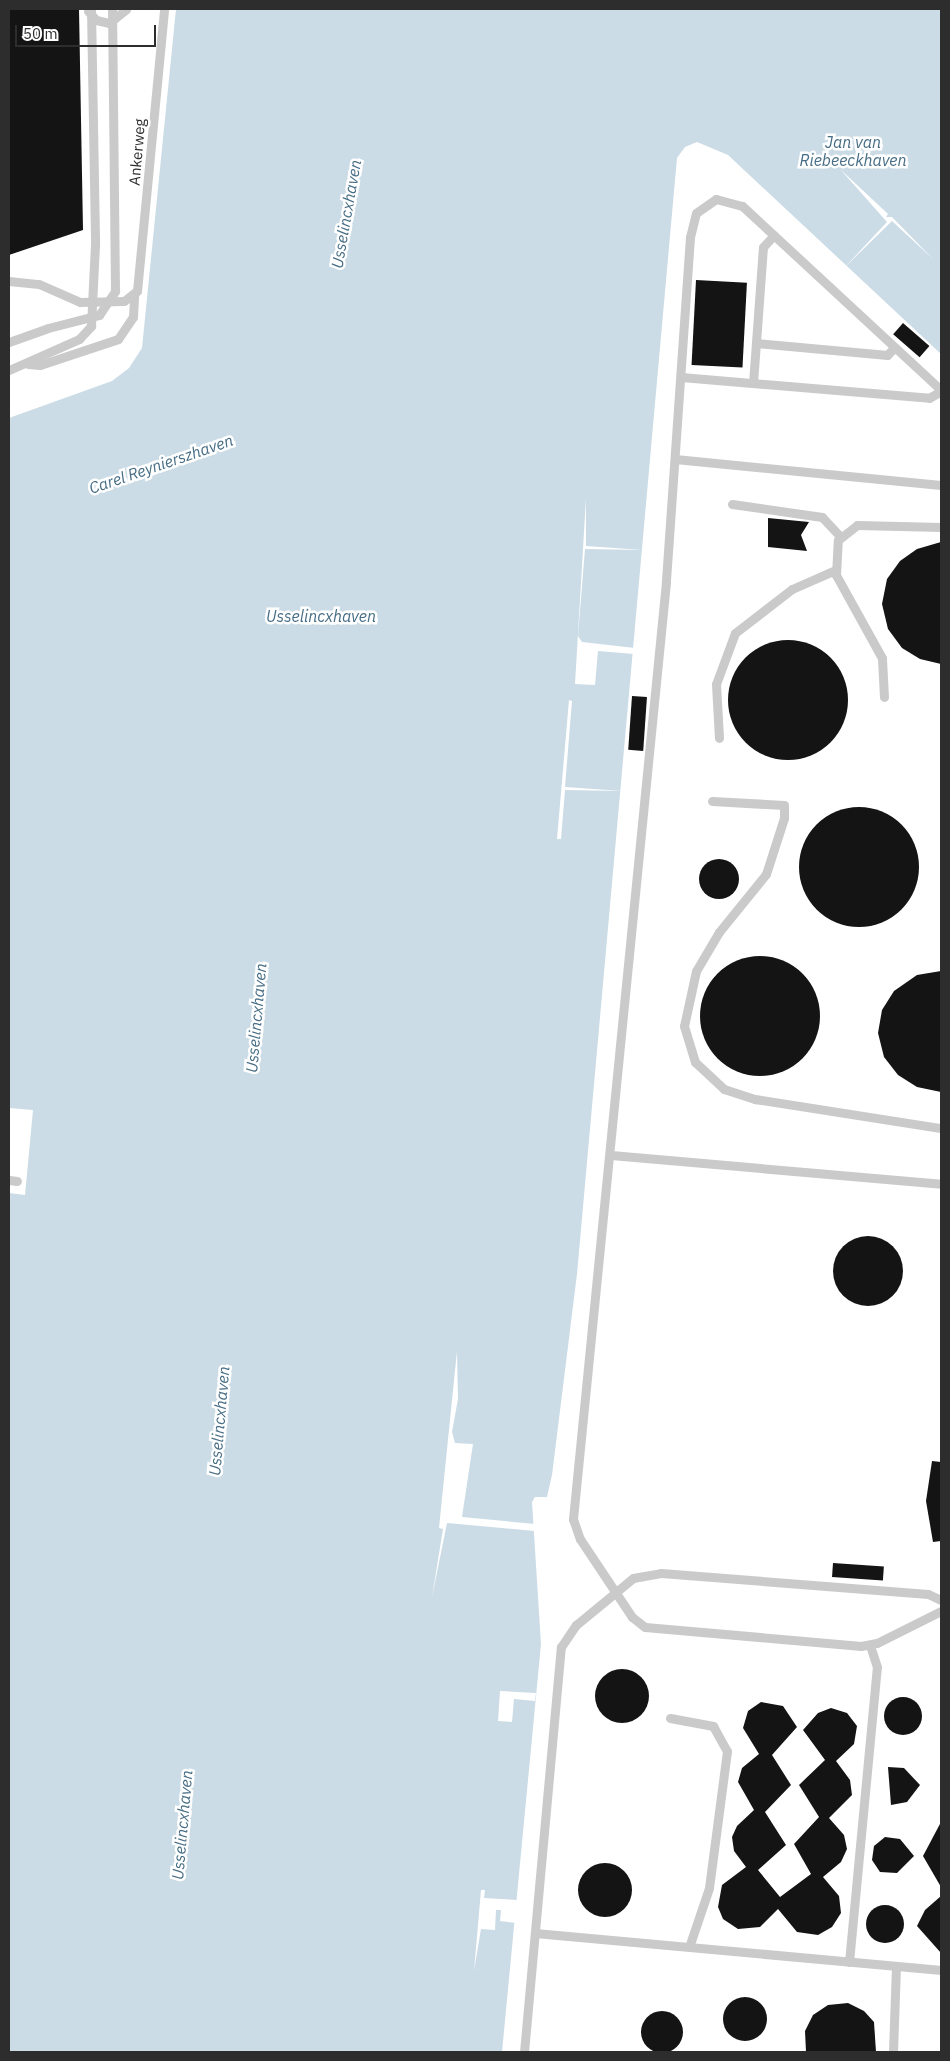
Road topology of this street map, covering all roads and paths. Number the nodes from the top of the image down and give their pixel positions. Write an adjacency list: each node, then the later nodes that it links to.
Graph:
1 (89, 9): 3 (lane, Ankerweg); 8 (lane, Ankerweg, bridge)
2 (112, 9): 9 (lane, Ankerweg, bridge)
3 (126, 9)
4 (164, 9): 7 (lane, Ankerweg)
5 (774, 235): 10 (lane); 11 (lane); 14 (lane)
6 (9, 281): 8 (lane)
7 (134, 295): 8 (lane); 12 (lane, Ankerweg)
8 (95, 301): 12 (lane, Ankerweg)
9 (9, 342)
10 (756, 343): 11 (lane); 15 (lane)
11 (895, 347): 16 (lane)
12 (28, 364): 13 (lane, Ankerweg)
13 (9, 370)
14 (680, 377): 15 (lane); 17 (lane)
15 (753, 383): 16 (lane)
16 (941, 391)
17 (675, 459): 18 (lane); 27 (lane)
18 (941, 484)
19 (732, 504): 21 (lane)
20 (941, 527): 21 (lane)
21 (840, 536): 22 (lane)
22 (835, 570): 23 (lane); 24 (lane)
23 (884, 697)
24 (719, 738)
25 (712, 801): 26 (lane)
26 (941, 1128)
27 (611, 1155): 28 (lane); 29 (lane)
28 (941, 1184)
29 (615, 1590): 30 (lane); 32 (lane); 34 (lane)
30 (941, 1600)
31 (941, 1611): 32 (lane)
32 (870, 1645): 36 (lane)
33 (670, 1718): 35 (lane)
34 (535, 1933): 35 (lane); 39 (lane)
35 (689, 1947): 36 (lane)
36 (849, 1962): 37 (lane)
37 (896, 1966): 38 (lane); 40 (lane)
38 (941, 1970)
39 (524, 2052)
40 (893, 2052)

